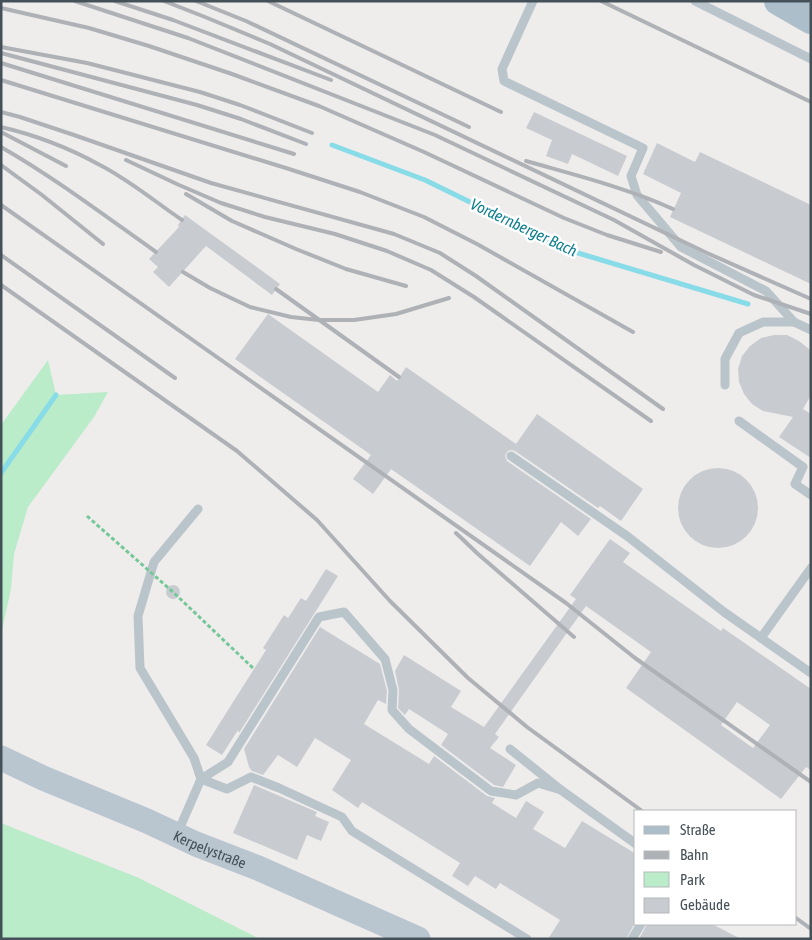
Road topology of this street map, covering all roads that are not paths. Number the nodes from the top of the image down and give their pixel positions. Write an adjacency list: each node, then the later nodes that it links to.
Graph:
1 (533, 1): 6 (lane)
2 (695, 1): 5 (lane)
3 (778, 1): 4 (main road)
4 (811, 20)
5 (811, 59)
6 (794, 322): 7 (lane); 8 (lane)
7 (811, 330)
8 (725, 384)
9 (739, 421): 11 (lane)
10 (511, 456): 14 (lane)
11 (811, 495)
12 (198, 509): 18 (lane)
13 (811, 568): 14 (lane)
14 (761, 638): 15 (lane)
15 (811, 673)
16 (510, 750): 19 (lane)
17 (1, 758): 20 (main road, Kerpelystraße)
18 (201, 779): 19 (lane); 20 (lane); 24 (lane)
19 (562, 790): 21 (lane)
20 (176, 835): 23 (main road, Kerpelystraße)
21 (634, 843)
22 (640, 925): 25 (lane)
23 (418, 939)
24 (527, 939)
25 (632, 939)

